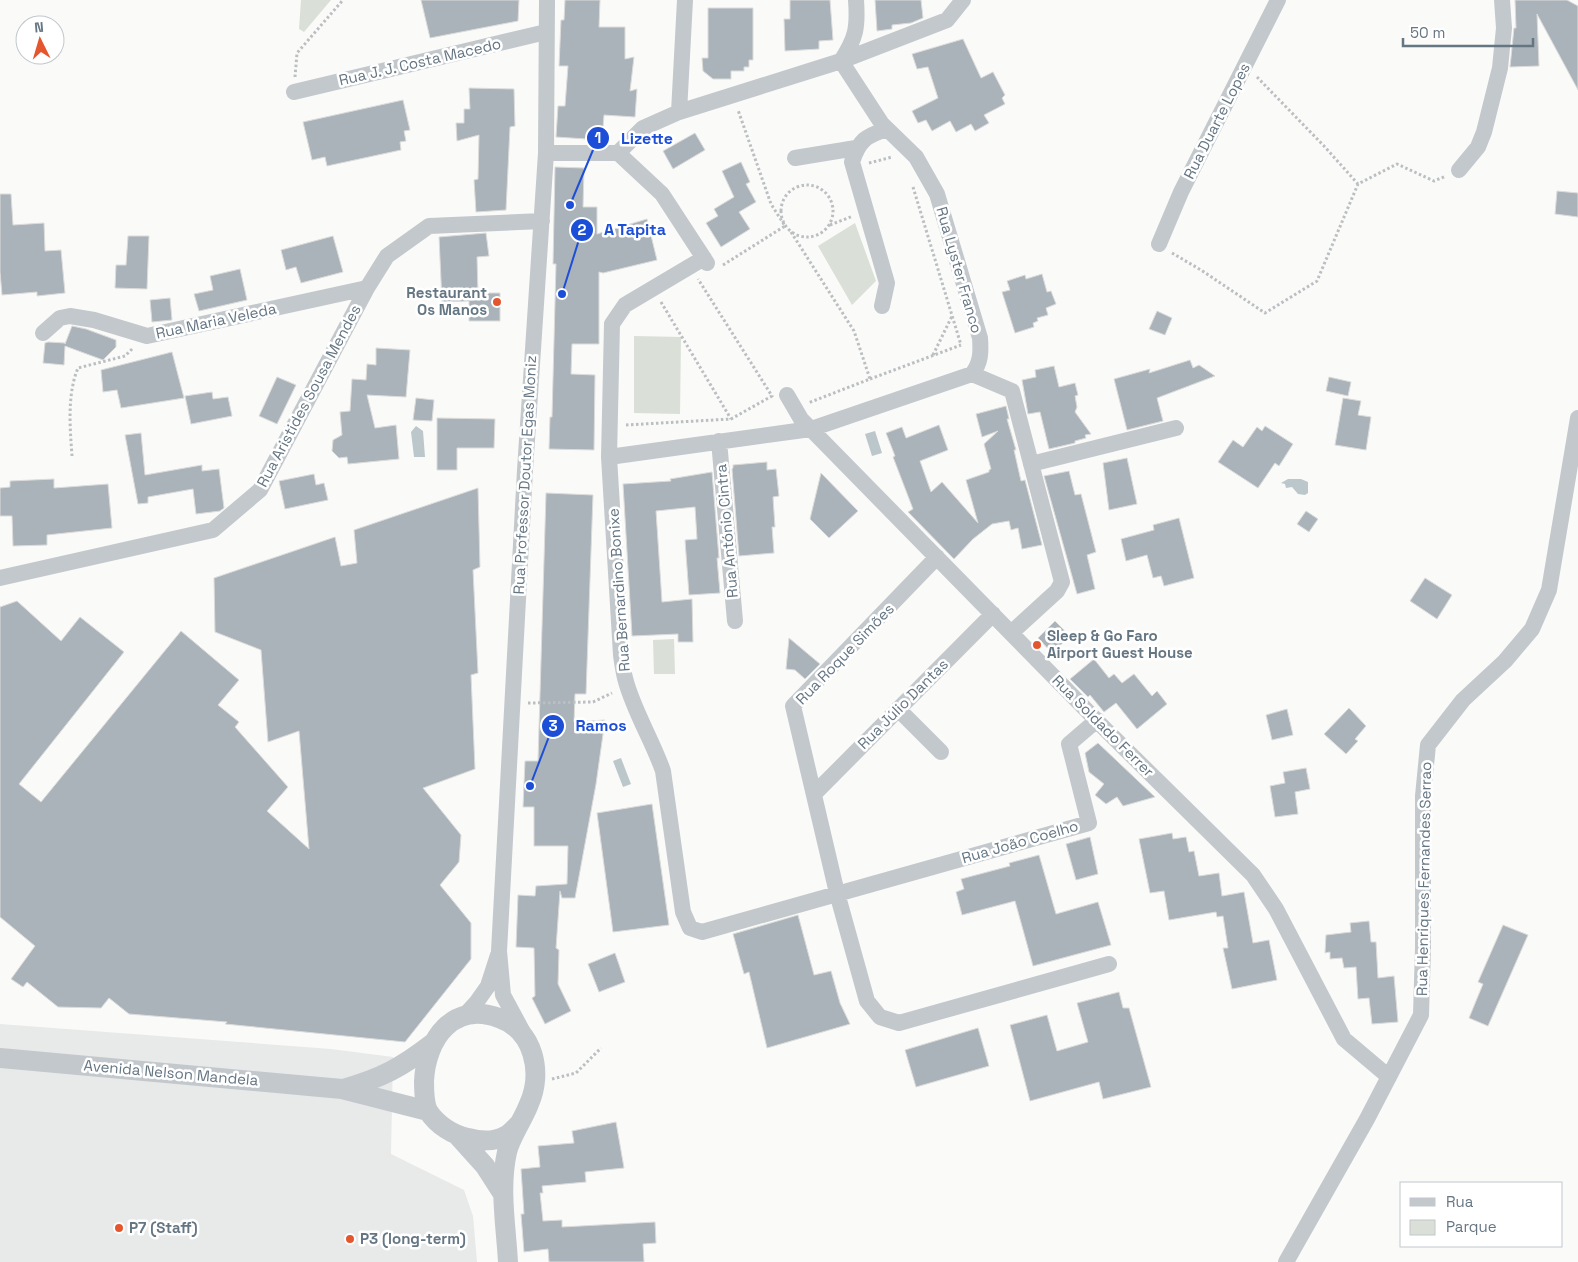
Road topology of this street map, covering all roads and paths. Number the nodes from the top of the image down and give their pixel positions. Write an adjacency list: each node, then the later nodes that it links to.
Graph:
1 (343, 0): 11 (path)
2 (547, 0): 8 (street, Rua Professor Doutor Egas Moniz)
3 (685, 0): 13 (street)
4 (856, 0): 9 (street)
5 (963, 0): 9 (street)
6 (1278, 0): 10 (street, Rua Duarte Lopes)
7 (1502, 0): 21 (street)
8 (546, 32): 11 (street, Rua J. J. Costa Macedo); 16 (street, Rua Professor Doutor Egas Moniz)
9 (841, 61): 12 (street); 14 (street, Rua Lyster Franco)
10 (1246, 66): 24 (path); 30 (street, Rua Duarte Lopes)
11 (294, 92)
12 (733, 95): 13 (street); 28 (path)
13 (679, 112): 17 (street)
14 (887, 129): 15 (street); 40 (street, Rua Lyster Franco)
15 (856, 148): 19 (street); 25 (street)
16 (546, 153): 17 (street); 26 (street, Rua Professor Doutor Egas Moniz)
17 (618, 153): 31 (street)
18 (895, 156): 20 (path)
19 (795, 158)
20 (863, 164)
21 (1459, 170)
22 (1434, 181): 24 (path)
23 (911, 182): 36 (path)
24 (1358, 184): 30 (path)
25 (866, 211): 27 (path); 35 (street)
26 (542, 221): 33 (street, Rua Aristides Sousa Mendes); 59 (street, Rua Professor Doutor Egas Moniz)
27 (830, 225): 28 (path); 29 (path)
28 (785, 226): 29 (path); 31 (path)
29 (791, 232): 41 (path)
30 (1159, 244)
31 (711, 262): 32 (street, Rua Bernardino Bonixe)
32 (690, 266): 34 (street, Rua Bernardino Bonixe); 44 (path)
33 (367, 288): 38 (street, Rua Maria Veleda); 54 (street, Rua Aristides Sousa Mendes)
34 (652, 289): 44 (path); 45 (street, Rua Bernardino Bonixe)
35 (882, 306)
36 (952, 315): 39 (path); 39 (path)
37 (43, 333): 38 (street, Rua Maria Veleda)
38 (147, 336): 50 (path)
39 (933, 356): 41 (path)
40 (972, 374): 47 (street); 52 (street)
41 (870, 379): 42 (path)
42 (791, 402): 47 (street, Rua Soldado Ferrer)
43 (1578, 418): 72 (street, Rua Henriques Fernandes Serrao)
44 (731, 419): 45 (path); 48 (path)
45 (610, 426): 51 (street, Rua Bernardino Bonixe)
46 (1176, 428): 52 (street)
47 (811, 429): 48 (street); 53 (street, Rua Soldado Ferrer)
48 (742, 438): 49 (street)
49 (719, 441): 51 (street); 56 (street, Rua António Cintra)
50 (72, 456)
51 (609, 457): 58 (street, Rua Bernardino Bonixe)
52 (1032, 464): 57 (street)
53 (937, 557): 55 (street, Rua Soldado Ferrer); 63 (street, Rua Roque Simões)
54 (0, 578)
55 (993, 614): 57 (street, Rua Soldado Ferrer); 60 (street, Rua Júlio Dantas)
56 (735, 621)
57 (1011, 633): 61 (street, Rua Soldado Ferrer)
58 (628, 686): 59 (path); 64 (street, Rua Bernardino Bonixe)
59 (513, 703): 65 (street, Rua Professor Doutor Egas Moniz)
60 (898, 709): 62 (street); 63 (street, Rua Júlio Dantas)
61 (1097, 720): 64 (street, Rua João Coelho); 72 (street, Rua Soldado Ferrer)
62 (942, 752)
63 (814, 794): 64 (street)
64 (837, 893): 66 (street)
65 (499, 951): 67 (street); 68 (street)
66 (1109, 964)
67 (465, 1015): 68 (street); 69 (street)
68 (525, 1036): 73 (street)
69 (433, 1043): 74 (street); 75 (street)
70 (601, 1048): 73 (path)
71 (0, 1058): 74 (street, Avenida Nelson Mandela)
72 (1389, 1077): 80 (street, Rua Henriques Fernandes Serrao)
73 (535, 1084): 76 (street)
74 (342, 1089): 75 (street)
75 (428, 1110): 77 (street)
76 (519, 1124): 77 (street); 78 (street)
77 (458, 1136): 78 (street)
78 (503, 1194): 79 (street)
79 (508, 1262)
80 (1286, 1262)

